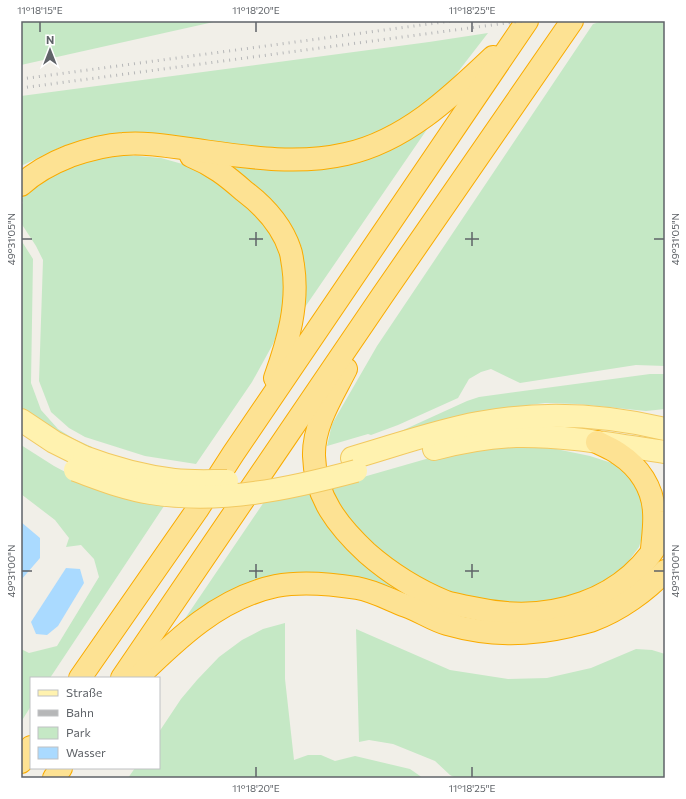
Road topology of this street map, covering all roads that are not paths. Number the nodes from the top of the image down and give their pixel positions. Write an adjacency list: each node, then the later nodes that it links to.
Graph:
1 (572, 21): 5 (highway)
2 (525, 25): 3 (highway); 6 (highway)
3 (172, 147): 4 (highway); 6 (highway)
4 (21, 185)
5 (382, 296): 15 (highway); 18 (highway)
6 (263, 410): 17 (highway)
7 (21, 420): 12 (main road)
8 (665, 429): 13 (main road)
9 (21, 434): 12 (main road)
10 (597, 442): 11 (main road); 13 (main road); 15 (highway)
11 (665, 452)
12 (79, 464): 13 (main road, bridge)
13 (354, 465)
14 (665, 531): 15 (highway)
15 (652, 550)
16 (665, 571): 19 (highway)
17 (81, 677)
18 (123, 677)
19 (138, 677)
20 (30, 749): 21 (highway)
21 (21, 762)
22 (59, 769): 23 (highway)
23 (54, 778)

